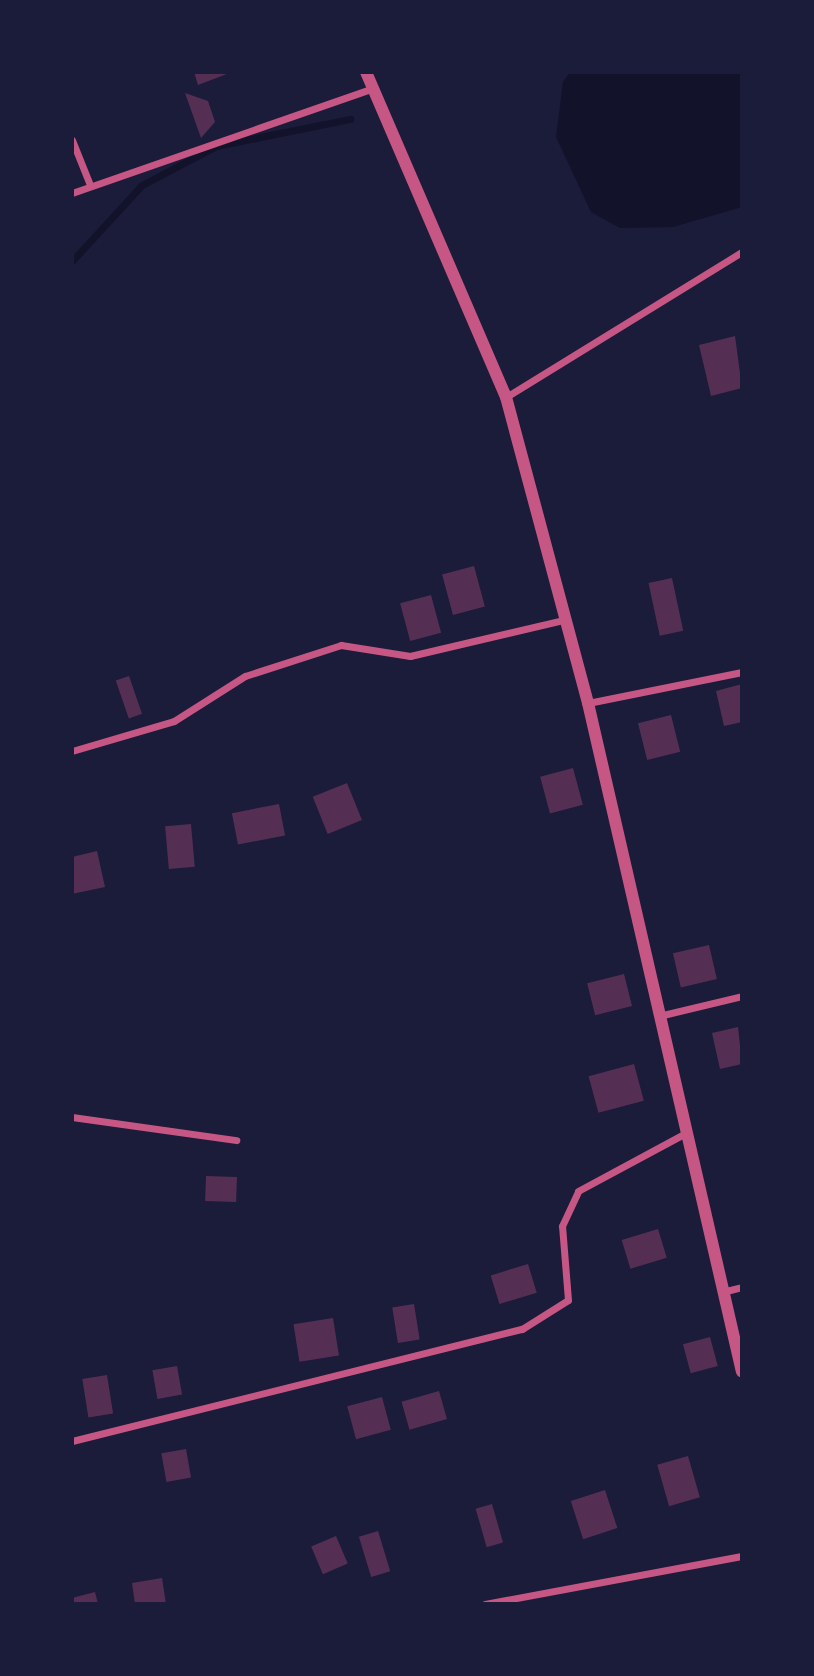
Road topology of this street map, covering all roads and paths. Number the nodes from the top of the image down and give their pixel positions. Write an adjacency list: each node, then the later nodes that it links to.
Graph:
1 (366, 72): 2 (street)
2 (373, 88): 4 (street); 7 (street)
3 (72, 140): 4 (street)
4 (90, 185): 5 (street)
5 (72, 193)
6 (742, 252): 7 (street)
7 (506, 397): 8 (street)
8 (563, 620): 10 (street); 11 (street)
9 (742, 672): 10 (street)
10 (588, 703): 13 (street)
11 (72, 751)
12 (742, 996): 13 (street)
13 (663, 1015): 15 (street)
14 (72, 1116): 16 (street)
15 (684, 1134): 18 (street); 20 (street)
16 (236, 1140)
17 (742, 1287): 18 (street)
18 (726, 1291): 19 (street)
19 (742, 1371)
20 (72, 1441)
21 (742, 1556): 22 (street)
22 (485, 1604)

